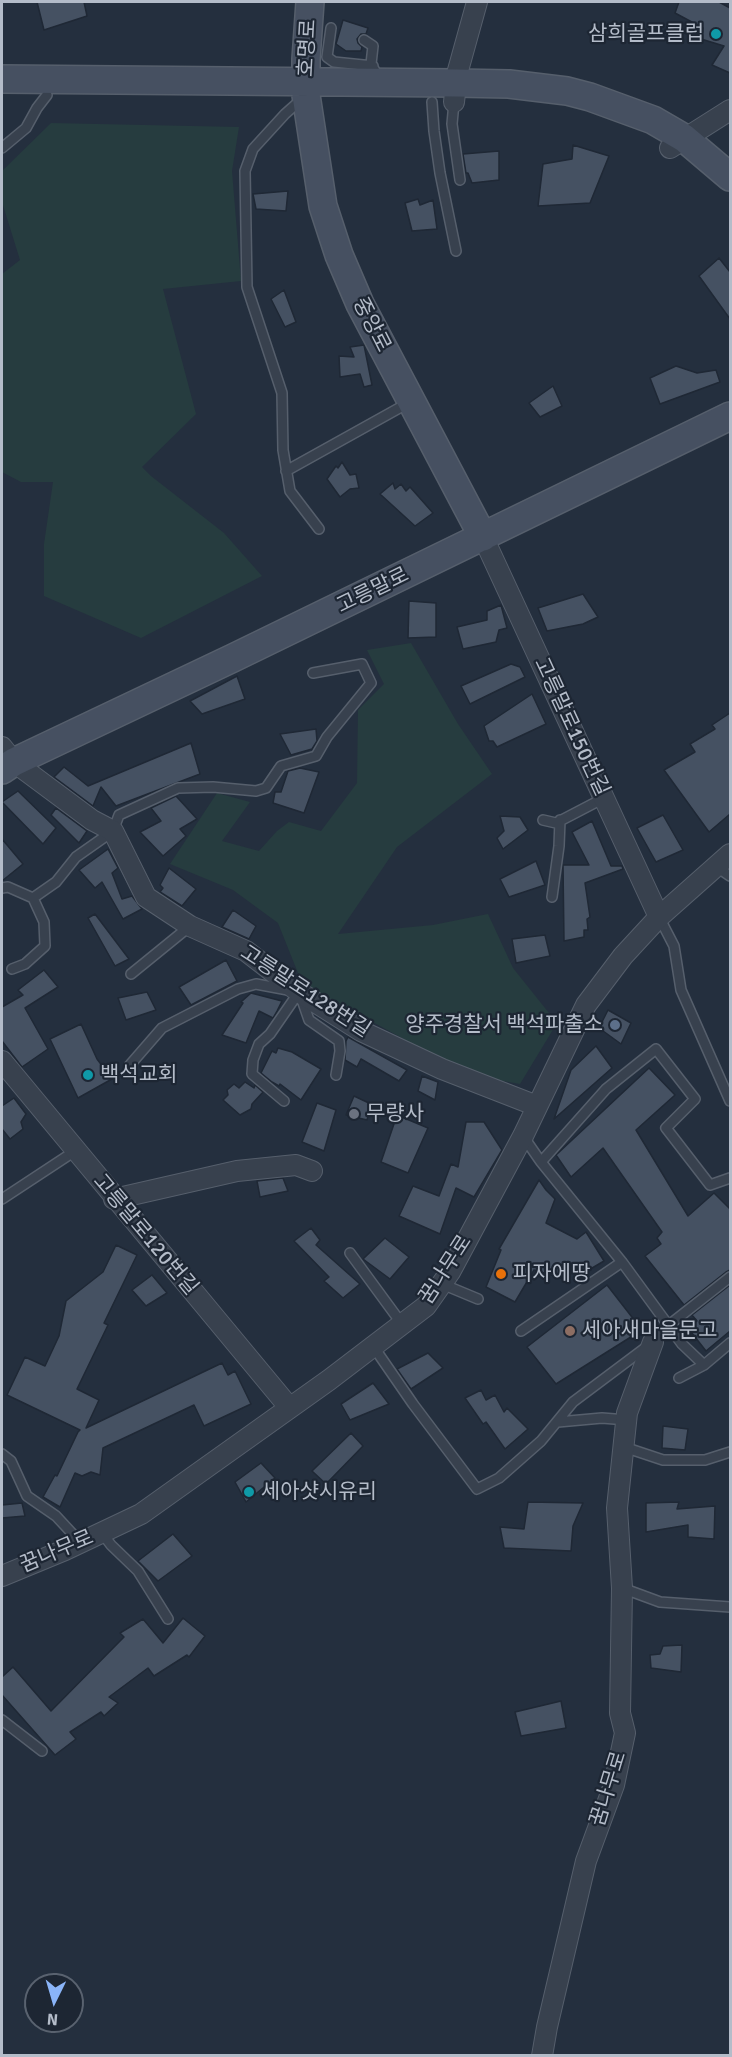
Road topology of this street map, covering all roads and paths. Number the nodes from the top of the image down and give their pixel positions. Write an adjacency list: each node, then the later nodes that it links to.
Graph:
1 (477, 2): 10 (street)
2 (319, 20): 4 (lane); 6 (street); 7 (street, 호명로)
3 (364, 40): 4 (lane)
4 (378, 75): 7 (street); 10 (street)
5 (2, 79): 6 (street)
6 (178, 82): 7 (street)
7 (306, 88): 9 (street); 10 (street); 18 (street, 중앙로); 20 (lane)
8 (2, 95): 9 (street)
9 (47, 95): 13 (lane)
10 (448, 96): 12 (street); 15 (lane); 17 (lane)
11 (730, 110): 12 (street)
12 (677, 143): 14 (street); 16 (street)
13 (2, 148)
14 (730, 177)
15 (460, 180)
16 (730, 193)
17 (456, 251)
18 (411, 401): 20 (lane); 22 (street, 중앙로)
19 (730, 416): 22 (street, 고릉말로)
20 (286, 471): 21 (lane)
21 (319, 529)
22 (483, 537): 24 (street, 고릉말로); 25 (street, 고릉말로150번길)
23 (314, 673): 28 (lane)
24 (6, 759): 28 (street)
25 (604, 798): 27 (lane); 33 (street, 고릉말로150번길)
26 (543, 820): 27 (lane)
27 (561, 820): 31 (lane)
28 (113, 831): 32 (lane); 34 (street, 고릉말로128번길)
29 (726, 866): 33 (street, 꿈나무로)
30 (2, 888): 32 (lane)
31 (552, 897)
32 (33, 898): 35 (lane)
33 (659, 917): 42 (lane); 43 (street, 꿈나무로)
34 (190, 926): 36 (lane); 37 (street, 고릉말로128번길)
35 (12, 969)
36 (131, 974)
37 (299, 992): 39 (lane); 40 (lane); 41 (lane); 43 (street, 고릉말로128번길)
38 (2, 1061): 45 (street, 고릉말로120번길)
39 (129, 1066)
40 (336, 1075)
41 (284, 1101)
42 (730, 1101)
43 (537, 1106): 44 (street, 꿈나무로)
44 (523, 1136): 46 (lane); 54 (street, 꿈나무로)
45 (75, 1151): 49 (street, 고릉말로120번길); 50 (lane)
46 (541, 1162): 48 (lane); 52 (lane)
47 (312, 1171): 49 (street)
48 (730, 1178)
49 (114, 1198): 64 (street, 고릉말로120번길)
50 (2, 1199)
51 (350, 1253): 56 (lane)
52 (622, 1262): 57 (lane); 58 (lane)
53 (730, 1277): 57 (lane)
54 (442, 1284): 55 (lane); 56 (street, 꿈나무로)
55 (478, 1299)
56 (402, 1324): 61 (street, 꿈나무로)
57 (669, 1325): 59 (lane); 62 (lane)
58 (521, 1331)
59 (653, 1342): 65 (street, 꿈나무로); 66 (lane)
60 (730, 1343): 62 (lane)
61 (373, 1346): 64 (street, 꿈나무로); 66 (lane)
62 (704, 1365): 63 (lane)
63 (679, 1378)
64 (289, 1407): 70 (street, 꿈나무로)
65 (627, 1420): 66 (lane); 67 (street, 꿈나무로)
66 (558, 1422)
67 (624, 1447): 68 (lane); 73 (street, 꿈나무로)
68 (730, 1452)
69 (2, 1454): 71 (lane)
70 (102, 1533): 71 (street, 꿈나무로); 75 (lane)
71 (81, 1543): 72 (street, 꿈나무로)
72 (2, 1576)
73 (622, 1588): 74 (lane); 78 (street, 꿈나무로)
74 (730, 1607)
75 (168, 1619)
76 (2, 1720): 77 (lane)
77 (42, 1751)
78 (542, 2055)

